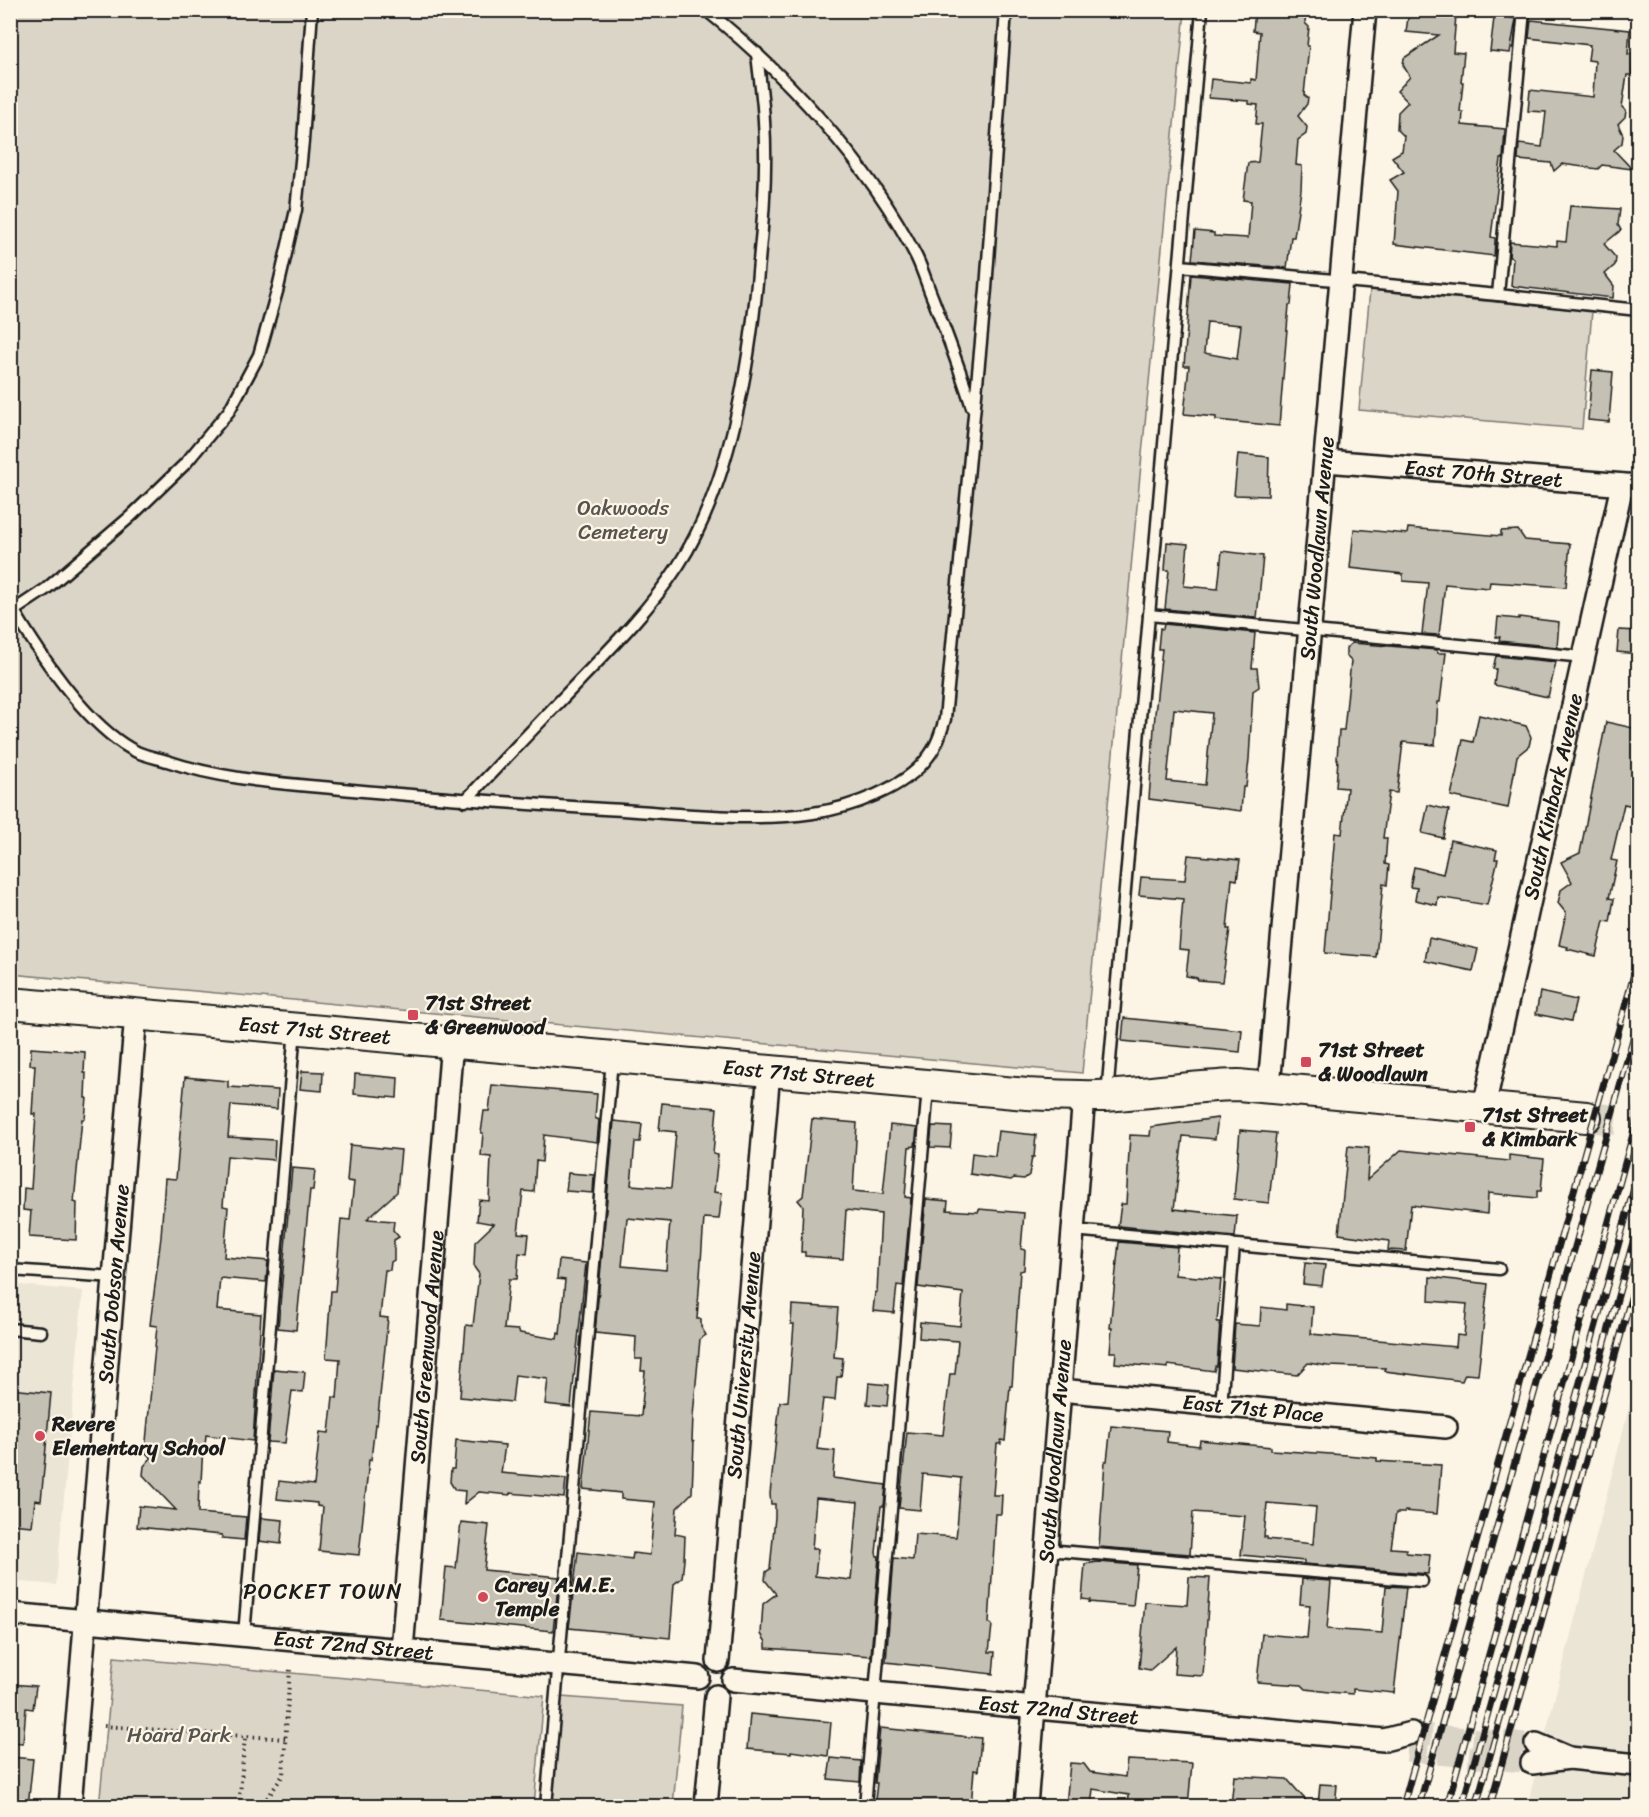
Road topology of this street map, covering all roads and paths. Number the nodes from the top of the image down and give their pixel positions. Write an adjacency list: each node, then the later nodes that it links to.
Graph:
1 (312, 10): 15 (lane)
2 (706, 10): 7 (lane)
3 (1006, 10): 12 (lane)
4 (1202, 10): 8 (lane)
5 (1365, 10): 9 (street, South Woodlawn Avenue)
6 (1524, 10): 10 (lane)
7 (757, 53): 12 (lane); 19 (lane)
8 (1180, 266): 9 (lane); 16 (lane)
9 (1342, 281): 10 (lane); 13 (street, South Woodlawn Avenue)
10 (1498, 295): 11 (lane)
11 (1638, 310)
12 (973, 411): 19 (lane)
13 (1326, 460): 14 (street, East 70th Street); 17 (street, South Woodlawn Avenue)
14 (1630, 486): 18 (street, South Kimbark Avenue)
15 (12, 612): 19 (lane)
16 (1149, 615): 17 (lane); 28 (lane)
17 (1311, 631): 18 (lane); 27 (street, South Woodlawn Avenue)
18 (1584, 657): 29 (street, South Kimbark Avenue)
19 (465, 801)
20 (10, 1003): 21 (main road, East 71st Street)
21 (136, 1014): 22 (main road, East 71st Street); 35 (street, South Dobson Avenue)
22 (295, 1028): 23 (main road, East 71st Street); 45 (lane)
23 (452, 1042): 24 (main road, East 71st Street); 46 (street, South Greenwood Avenue)
24 (613, 1057): 25 (main road, East 71st Street); 48 (lane)
25 (769, 1071): 26 (main road, East 71st Street); 47 (street, South University Avenue)
26 (928, 1085): 28 (main road, East 71st Street); 52 (lane)
27 (1269, 1086): 28 (main road, East 71st Street); 29 (main road, East 71st Street)
28 (1096, 1096): 31 (street, South Woodlawn Avenue)
29 (1484, 1107): 30 (main road, East 71st Street)
30 (1586, 1116)
31 (1073, 1230): 32 (lane); 38 (street, South Woodlawn Avenue)
32 (1234, 1245): 33 (lane); 39 (lane)
33 (1499, 1269)
34 (10, 1270): 35 (lane)
35 (115, 1277): 44 (street, South Dobson Avenue)
36 (10, 1329): 37 (lane)
37 (41, 1332)
38 (1060, 1390): 39 (street, East 71st Place); 41 (street, South Woodlawn Avenue)
39 (1221, 1406): 40 (street, East 71st Place)
40 (1446, 1427)
41 (1047, 1550): 42 (lane); 54 (street, South Woodlawn Avenue)
42 (1422, 1581)
43 (10, 1614): 44 (street, East 72nd Street)
44 (87, 1621): 45 (street, East 72nd Street); 61 (street, South Dobson Avenue)
45 (244, 1635): 46 (street, East 72nd Street)
46 (402, 1650): 48 (street, East 72nd Street)
47 (718, 1661): 50 (street); 51 (street)
48 (559, 1664): 50 (street, East 72nd Street); 64 (lane)
49 (290, 1668): 57 (path)
50 (698, 1677): 53 (street)
51 (733, 1680): 52 (street, East 72nd Street); 53 (street)
52 (874, 1693): 54 (street, East 72nd Street); 66 (lane)
53 (716, 1696): 65 (street)
54 (1034, 1708): 58 (street, East 72nd Street); 67 (street, South Woodlawn Avenue)
55 (104, 1726): 56 (path)
56 (245, 1736): 57 (path); 62 (path)
57 (286, 1739): 63 (path)
58 (1409, 1742)
59 (1534, 1754): 60 (street)
60 (1638, 1765)
61 (70, 1806)
62 (239, 1806)
63 (258, 1806)
64 (546, 1806)
65 (706, 1806)
66 (865, 1806)
67 (1026, 1806)

